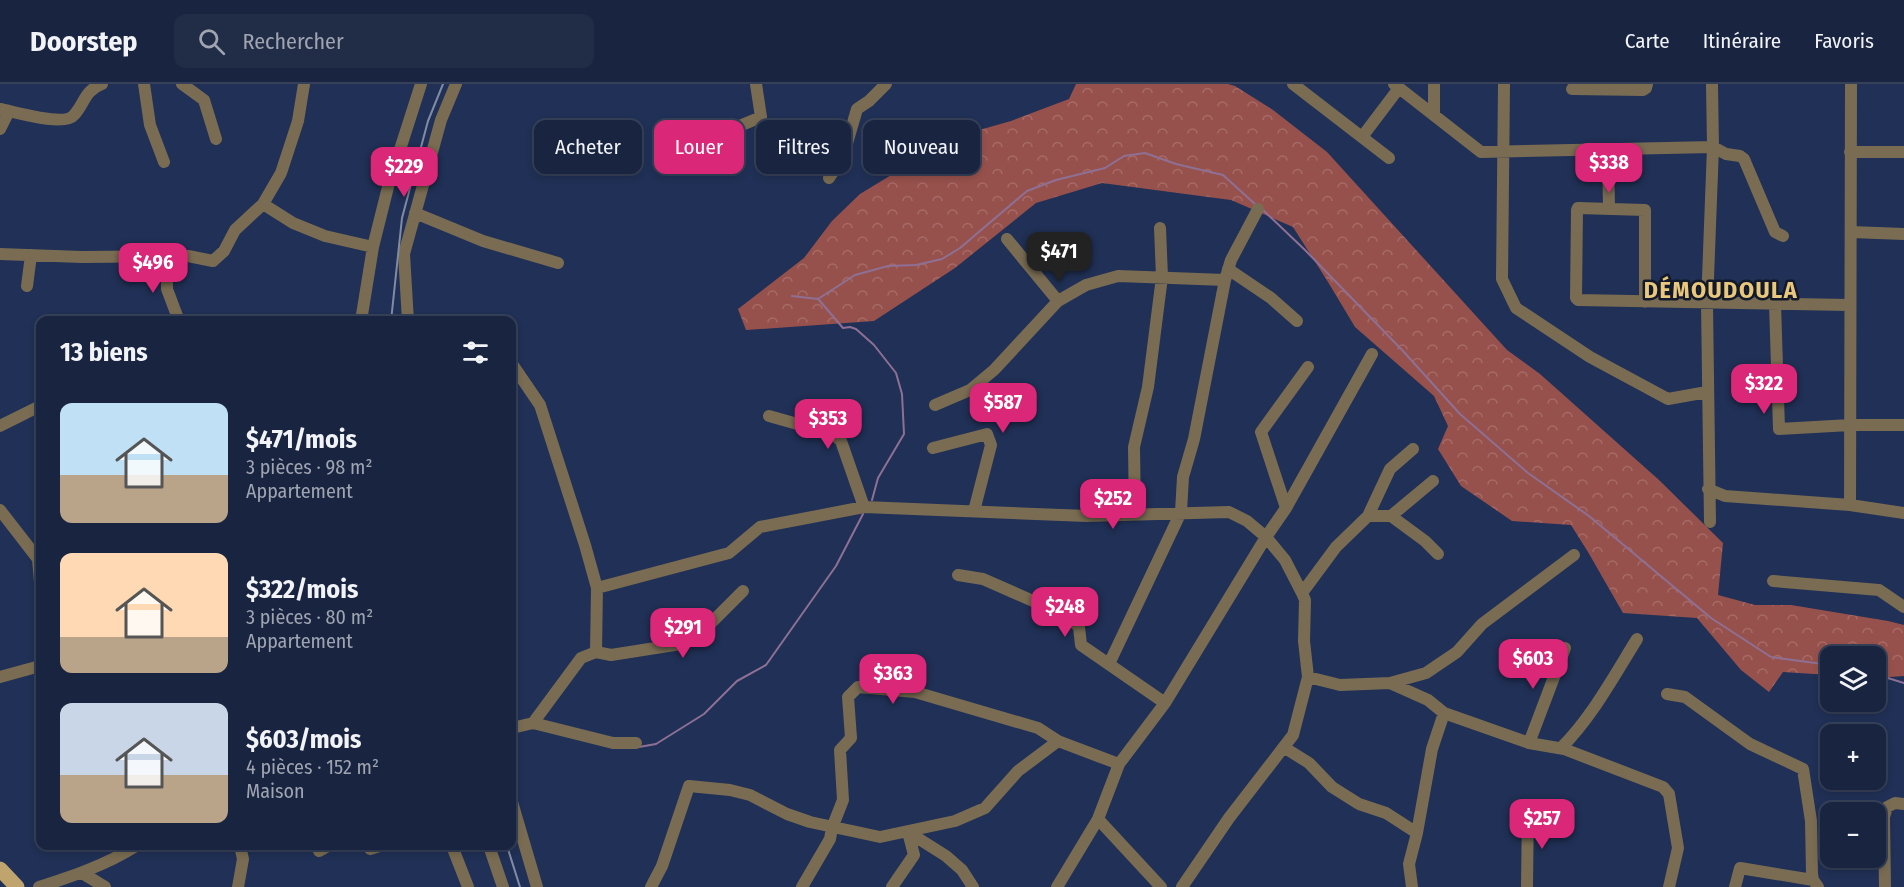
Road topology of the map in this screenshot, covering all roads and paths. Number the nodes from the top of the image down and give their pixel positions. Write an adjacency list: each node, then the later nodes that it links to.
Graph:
1 (102, 84): 17 (street)
2 (144, 84): 29 (street)
3 (182, 84): 22 (street)
4 (304, 84): 31 (street)
5 (421, 84): 40 (street)
6 (456, 84): 34 (street)
7 (756, 84): 19 (street)
8 (886, 84): 30 (street)
9 (1293, 84): 21 (street)
10 (1434, 84): 18 (street)
11 (1504, 84): 25 (street)
12 (1647, 84): 16 (street)
13 (1712, 84): 23 (street)
14 (1851, 84): 26 (street)
15 (1396, 86): 18 (street); 21 (street)
16 (1572, 89)
17 (4, 110): 20 (street)
18 (1434, 115): 25 (street)
19 (744, 124)
20 (0, 129)
21 (1362, 137): 28 (street)
22 (216, 139)
23 (1713, 147): 24 (street); 38 (street); 50 (street)
24 (1608, 150): 25 (street); 33 (street)
25 (1503, 152): 60 (street)
26 (1850, 152): 27 (street); 36 (street)
27 (1904, 152)
28 (1389, 158)
29 (164, 162)
30 (829, 178)
31 (263, 204): 40 (street); 43 (street)
32 (1258, 209): 45 (street)
33 (1609, 209): 49 (street); 49 (street)
34 (415, 213): 44 (street); 55 (street)
35 (1160, 228): 46 (street)
36 (1851, 232): 37 (street); 52 (street)
37 (1904, 234)
38 (1783, 236)
39 (1007, 239): 48 (street)
40 (373, 247): 54 (street)
41 (0, 254): 42 (street)
42 (31, 255): 43 (street); 47 (street)
43 (162, 256): 53 (street)
44 (558, 263)
45 (1227, 274): 46 (street); 56 (street); 76 (street)
46 (1162, 277): 48 (street); 78 (street)
47 (27, 286)
48 (1058, 301): 61 (street)
49 (1645, 302): 50 (street)
50 (1707, 304): 51 (street); 60 (street)
51 (1775, 304): 52 (street); 64 (street)
52 (1850, 305): 64 (street)
53 (176, 316)
54 (362, 316)
55 (408, 316)
56 (1297, 321)
57 (1372, 354): 73 (street)
58 (1308, 367): 73 (street)
59 (516, 370): 88 (street)
60 (1707, 392): 70 (street)
61 (935, 405)
62 (36, 408): 66 (street)
63 (769, 416): 72 (street)
64 (1850, 425): 65 (street); 71 (street)
65 (1904, 425)
66 (0, 426)
67 (933, 448): 75 (street)
68 (1413, 448): 79 (street)
69 (1432, 481): 80 (street)
70 (1708, 489): 71 (street); 81 (street)
71 (1850, 505): 77 (street)
72 (864, 507): 75 (street); 88 (street)
73 (1286, 508): 82 (street)
74 (0, 510): 83 (street)
75 (974, 511): 78 (street)
76 (1181, 512): 78 (street); 82 (street); 95 (street)
77 (1904, 513)
78 (1135, 515)
79 (1368, 516): 80 (street); 90 (street)
80 (1391, 516): 84 (street)
81 (1710, 522)
82 (1266, 537): 90 (street); 101 (street)
83 (36, 552)
84 (1438, 554)
85 (1574, 555): 99 (street)
86 (958, 575): 95 (street)
87 (1773, 581): 91 (street)
88 (597, 588): 94 (street)
89 (743, 591): 94 (street)
90 (1302, 593): 98 (street)
91 (1904, 607)
92 (1637, 639): 109 (street)
93 (1565, 648): 107 (street)
94 (596, 652): 103 (street)
95 (1109, 664): 101 (street)
96 (36, 667): 97 (street)
97 (0, 677)
98 (1308, 677): 99 (street); 108 (street)
99 (1390, 683): 102 (street)
100 (1667, 694): 124 (street)
101 (1165, 703): 110 (street)
102 (1444, 713): 107 (street); 117 (street)
103 (533, 723): 104 (street); 106 (street)
104 (516, 727)
105 (1058, 741): 110 (street); 115 (street); 116 (street)
106 (636, 743)
107 (1529, 743): 109 (street)
108 (1285, 748): 117 (street); 138 (street)
109 (1561, 748): 142 (street)
110 (1119, 764): 114 (street)
111 (1904, 804): 144 (street)
112 (1528, 808): 141 (street)
113 (516, 816): 131 (street)
114 (1098, 819): 136 (street); 137 (street)
115 (832, 828): 116 (street); 132 (street); 133 (street)
116 (908, 832): 134 (street); 135 (street)
117 (1417, 833): 139 (street)
118 (130, 850): 123 (street)
119 (241, 850): 128 (street)
120 (454, 850): 129 (street)
121 (490, 850): 130 (street)
122 (0, 869): 125 (main road)
123 (82, 873): 126 (street); 127 (street)
124 (1815, 883): 143 (street)
125 (17, 887)
126 (39, 887)
127 (105, 887)
128 (238, 887)
129 (468, 887)
130 (503, 887)
131 (537, 887)
132 (651, 887)
133 (802, 887)
134 (892, 887)
135 (973, 887)
136 (1057, 887)
137 (1161, 887)
138 (1182, 887)
139 (1412, 887)
140 (1519, 887): 141 (street)
141 (1527, 887)
142 (1669, 887)
143 (1735, 887)
144 (1885, 887)

